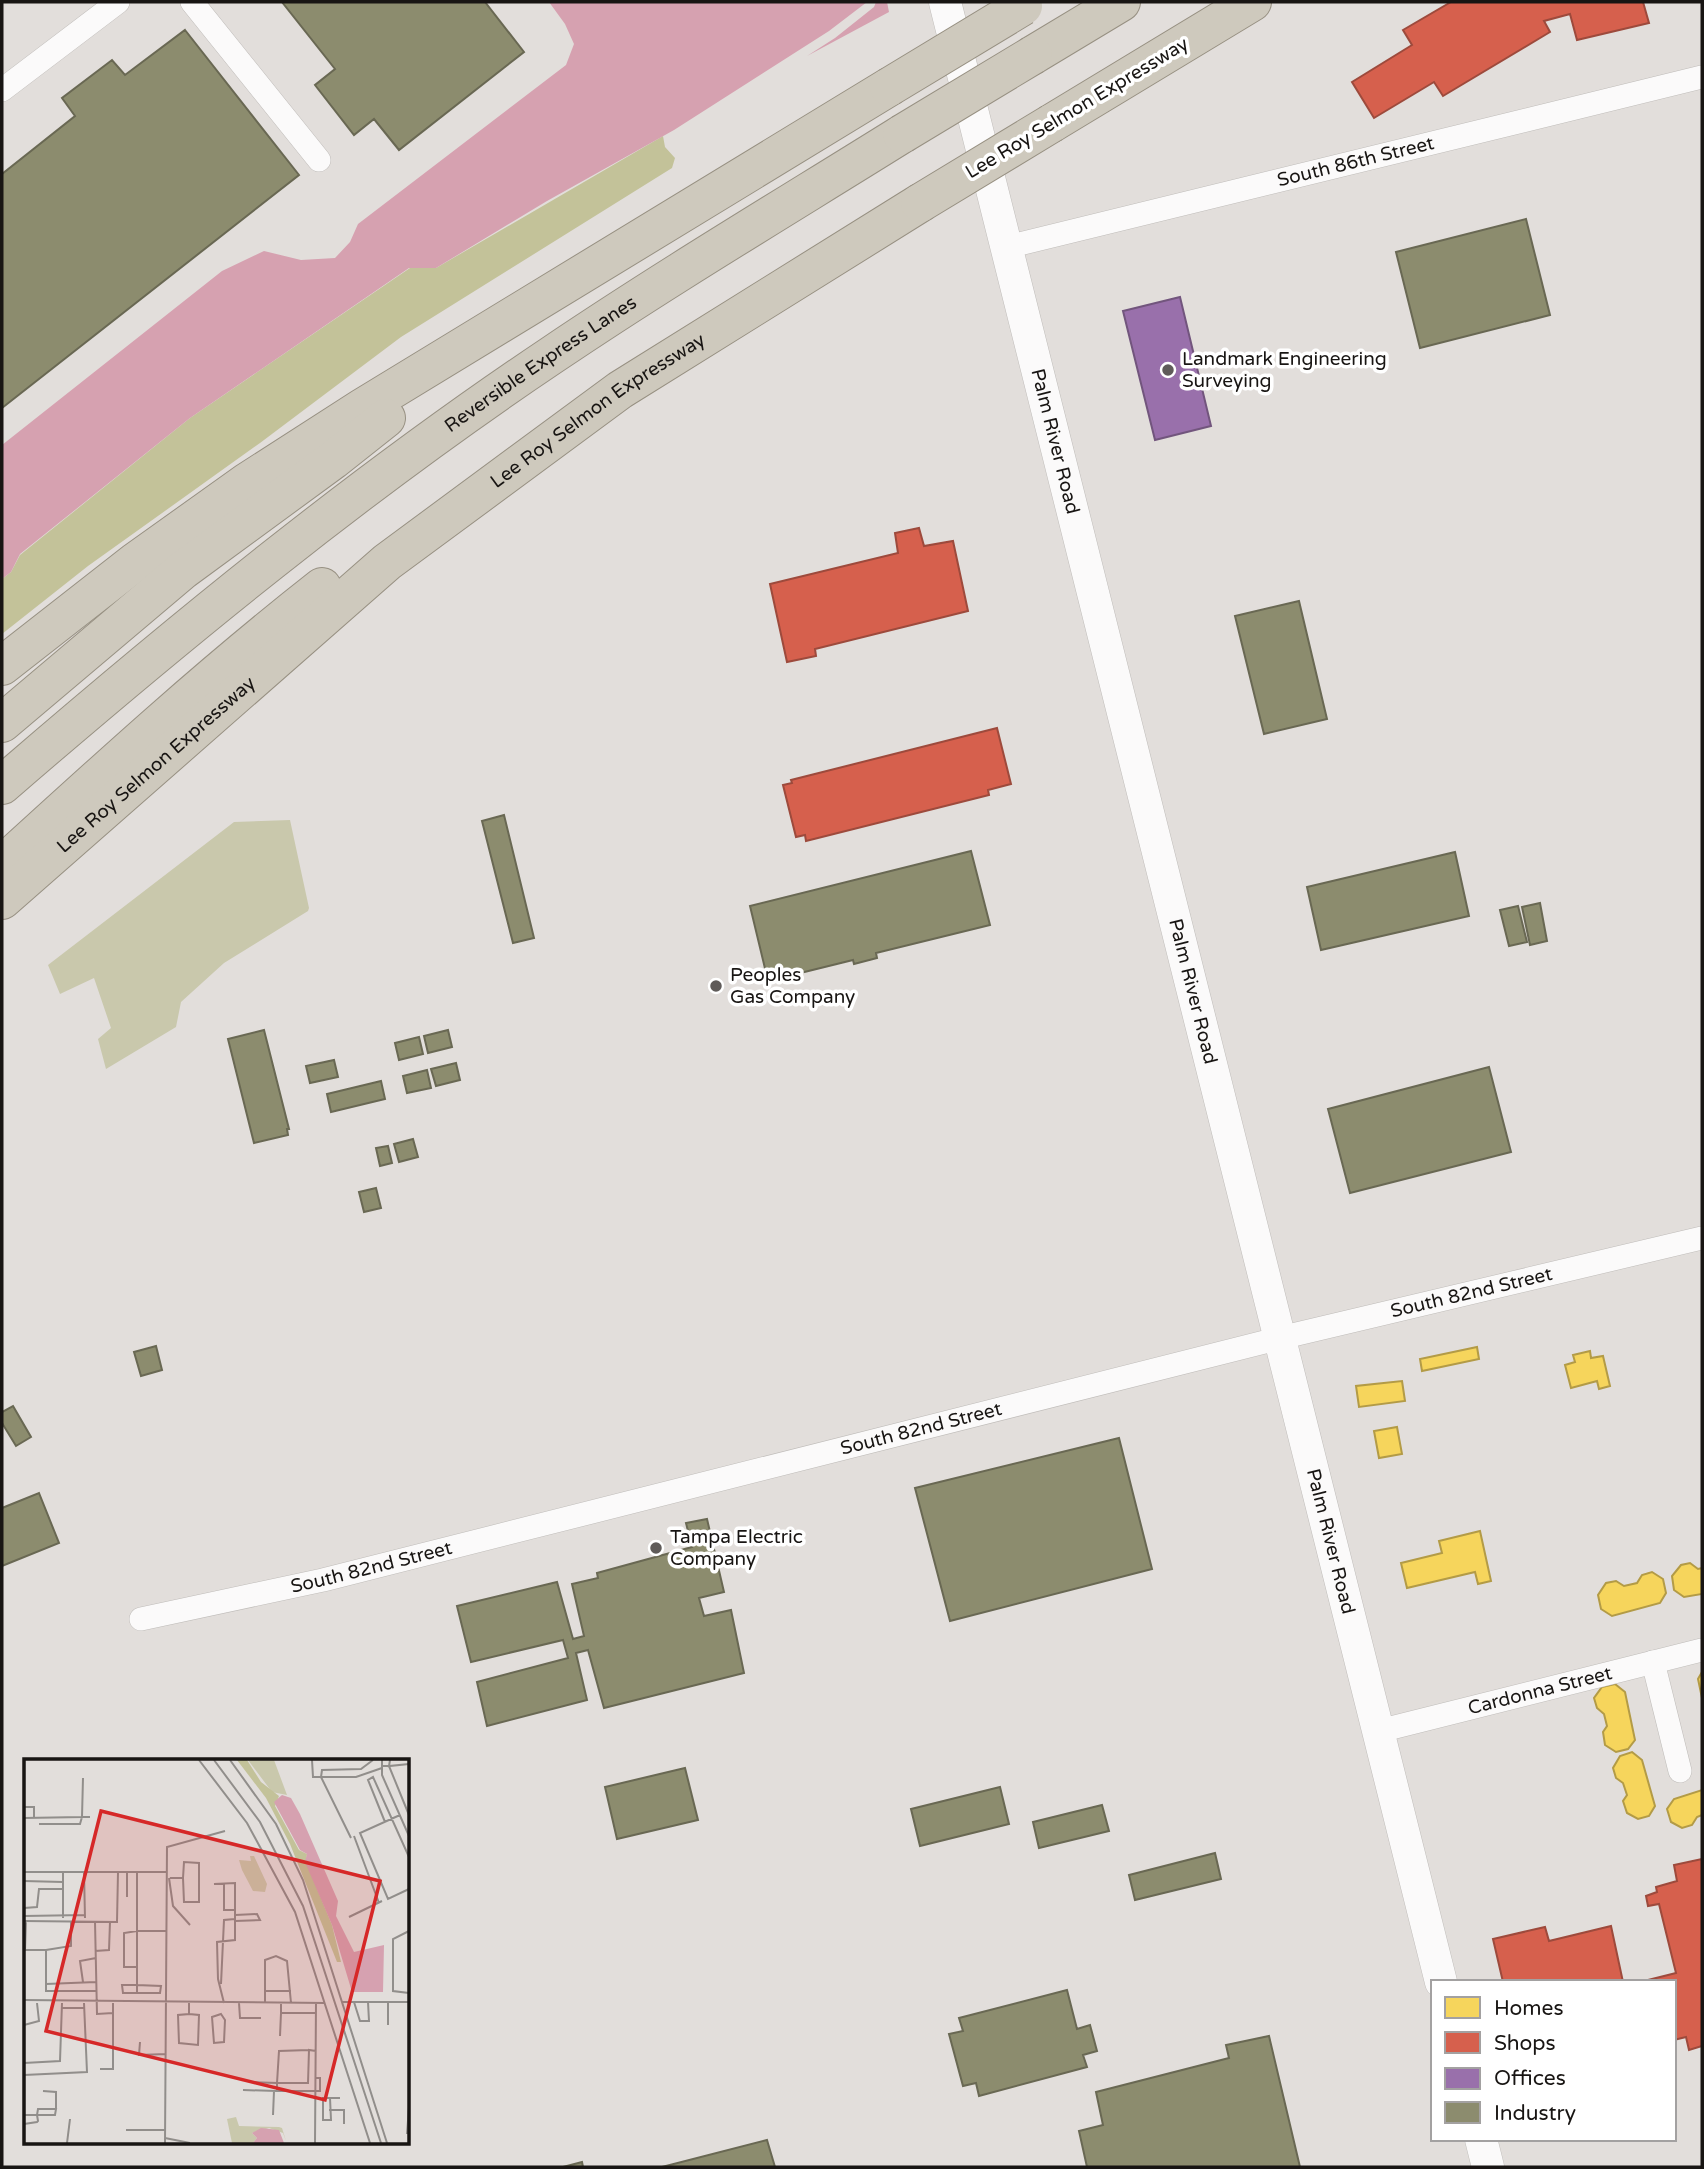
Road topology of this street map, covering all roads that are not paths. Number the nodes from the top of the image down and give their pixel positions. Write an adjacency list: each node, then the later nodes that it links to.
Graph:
1 (118, 2): 8 (street)
2 (192, 2): 9 (street)
3 (945, 2): 10 (street, Palm River Road)
4 (1121, 2): 15 (highway, Reversible Express Lanes, bridge)
5 (1252, 2): 12 (highway, Lee Roy Selmon Expressway, bridge)
6 (1026, 4): 11 (highway, bridge)
7 (1702, 77): 10 (street, South 86th Street)
8 (2, 90)
9 (319, 160)
10 (1007, 247): 19 (street, Palm River Road)
11 (449, 355): 13 (highway); 14 (highway)
12 (620, 390): 16 (highway); 17 (highway, Lee Roy Selmon Expressway)
13 (2, 667)
14 (2, 723)
15 (2, 785)
16 (2, 866)
17 (2, 900)
18 (1702, 1238): 19 (street, South 82nd Street)
19 (1280, 1338): 20 (street, South 82nd Street); 23 (street, Palm River Road)
20 (141, 1619)
21 (1702, 1650): 22 (street, Cardonna Street)
22 (1653, 1662): 23 (street, Cardonna Street); 24 (street)
23 (1379, 1731): 25 (street, Palm River Road)
24 (1680, 1771)
25 (1441, 1980)
26 (1482, 2141): 27 (street)
27 (1488, 2167)

